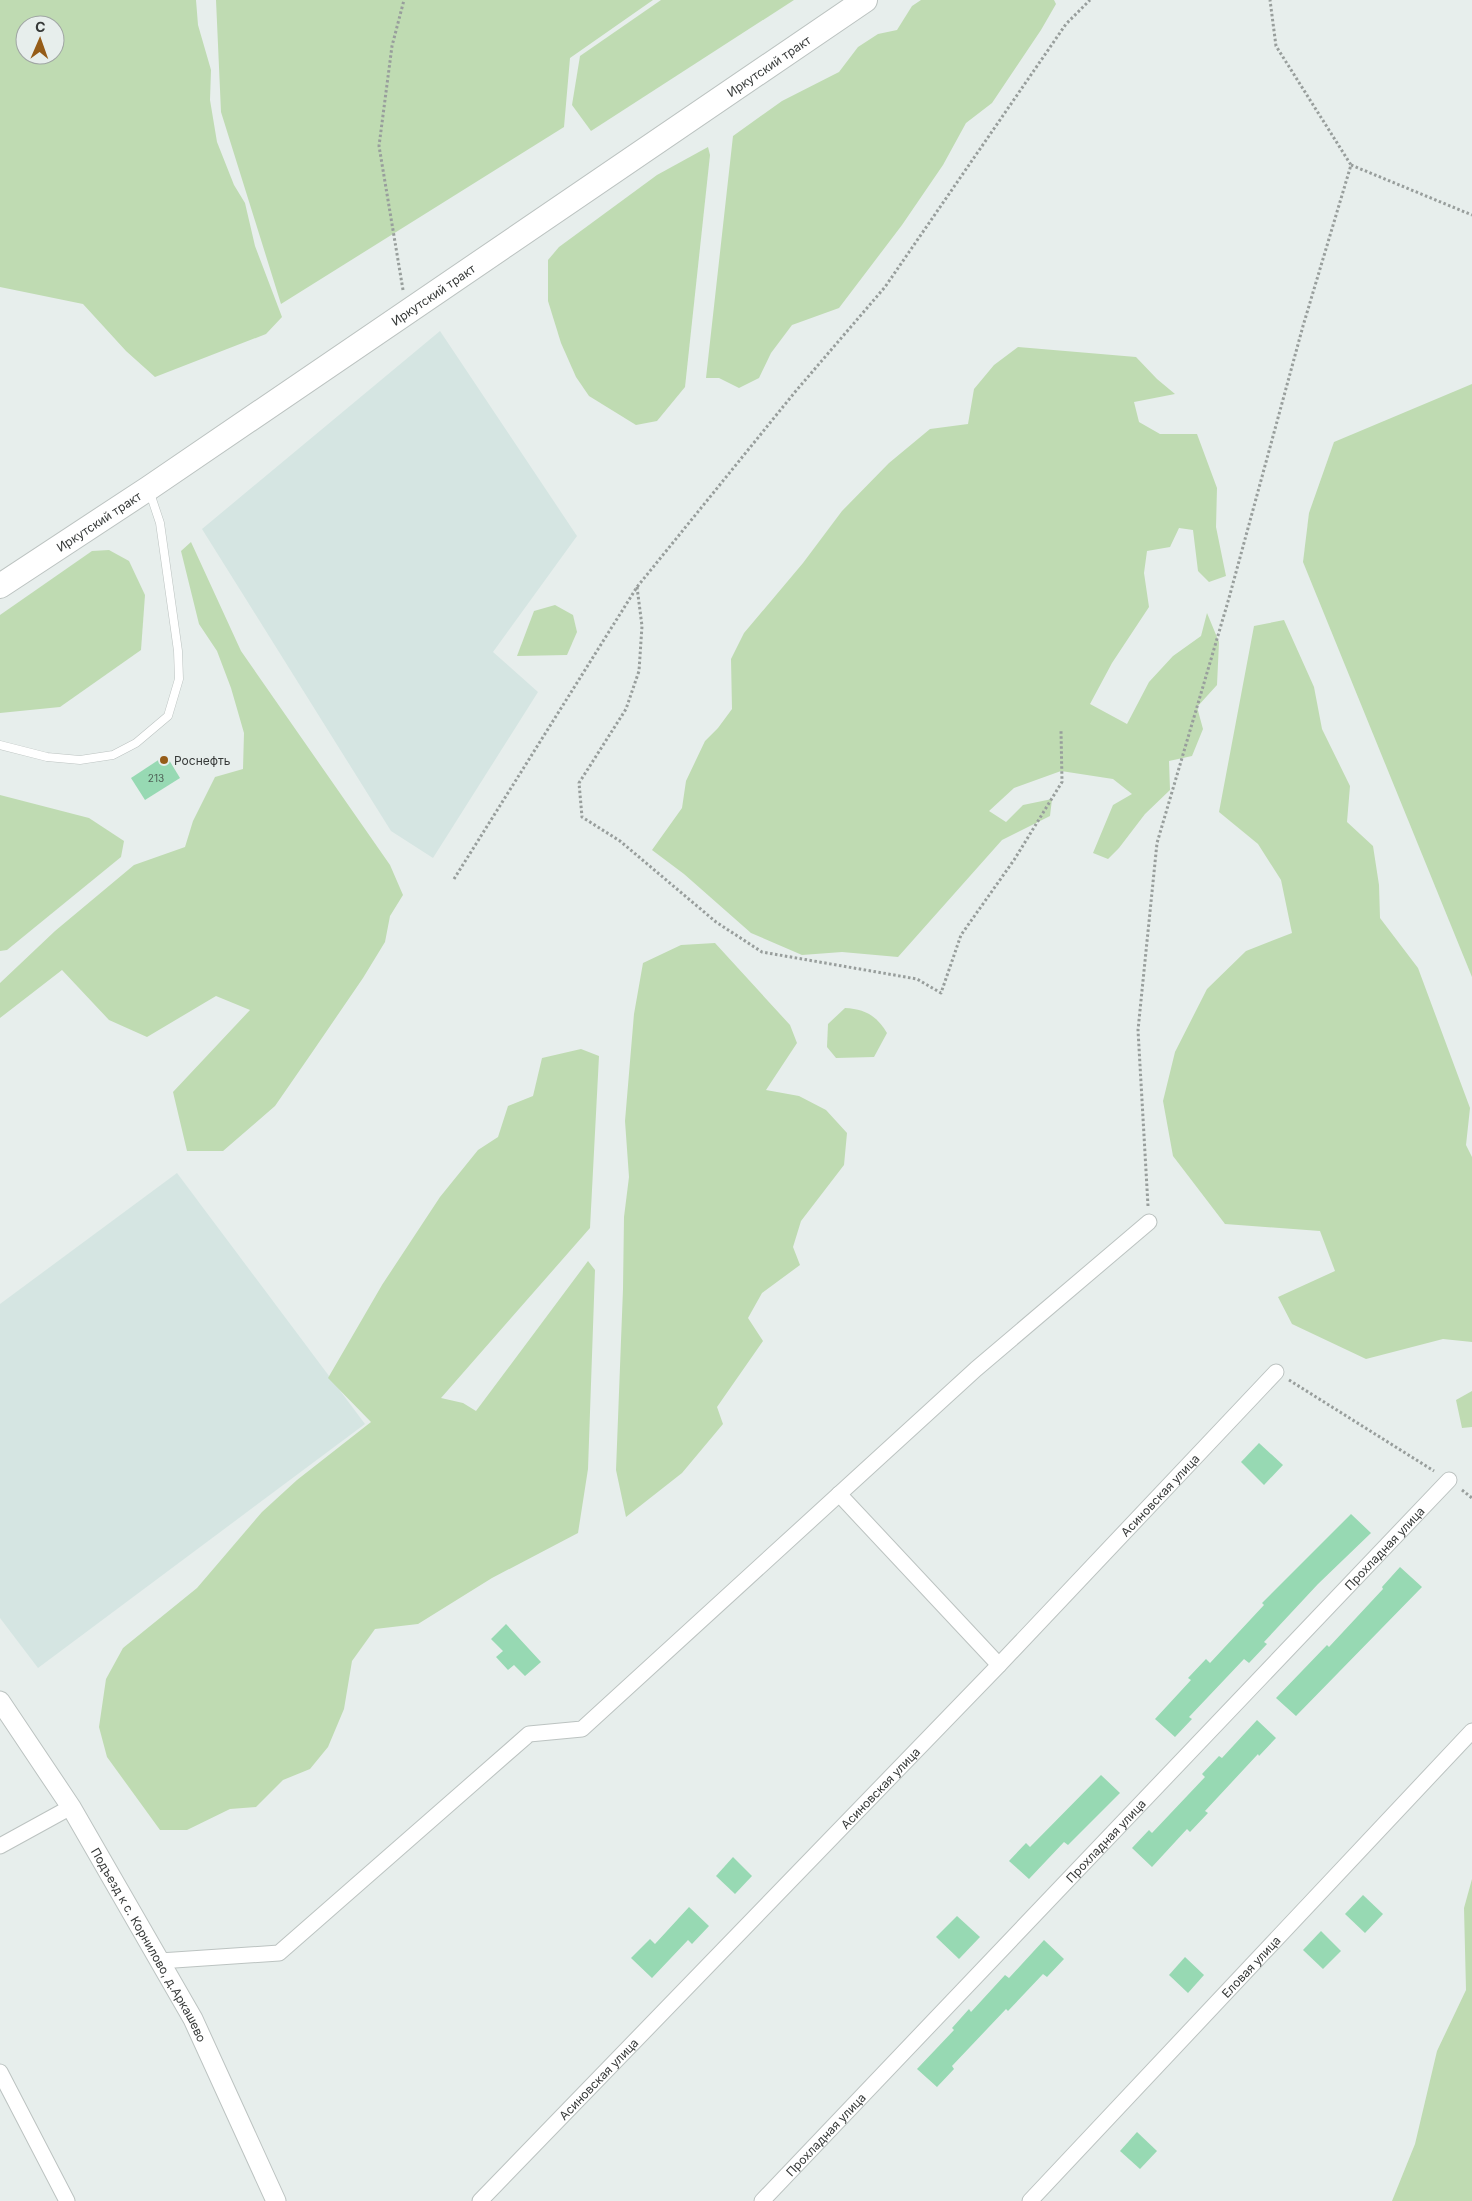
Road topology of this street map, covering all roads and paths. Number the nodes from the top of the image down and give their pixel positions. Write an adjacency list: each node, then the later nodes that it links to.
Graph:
1 (404, 0): 7 (path)
2 (865, 0): 7 (main road, Иркутский тракт)
3 (1090, 0): 10 (path)
4 (1270, 0): 5 (path)
5 (1351, 164): 6 (path); 14 (path)
6 (1472, 215)
7 (407, 311): 8 (main road, Иркутский тракт)
8 (149, 488): 9 (main road, Иркутский тракт); 12 (lane)
9 (0, 586)
10 (637, 587): 11 (path); 13 (path)
11 (1061, 730)
12 (0, 745)
13 (454, 879)
14 (1149, 1222): 17 (street)
15 (1276, 1372): 16 (path); 19 (street, Асиновская улица)
16 (1449, 1480): 18 (path); 29 (street, Прохладная улица)
17 (839, 1494): 19 (street); 24 (street)
18 (1472, 1498)
19 (999, 1665): 28 (street, Асиновская улица)
20 (0, 1701): 22 (street, Подъезд к с. Корнилово, д.Аркашево)
21 (1472, 1731): 30 (street, Еловая улица)
22 (71, 1807): 23 (street); 24 (street, Подъезд к с. Корнилово, д.Аркашево)
23 (0, 1846)
24 (160, 1961): 27 (street, Подъезд к с. Корнилово, д.Аркашево)
25 (0, 2072): 26 (street)
26 (67, 2201)
27 (276, 2201)
28 (480, 2201)
29 (762, 2201)
30 (1030, 2201)

